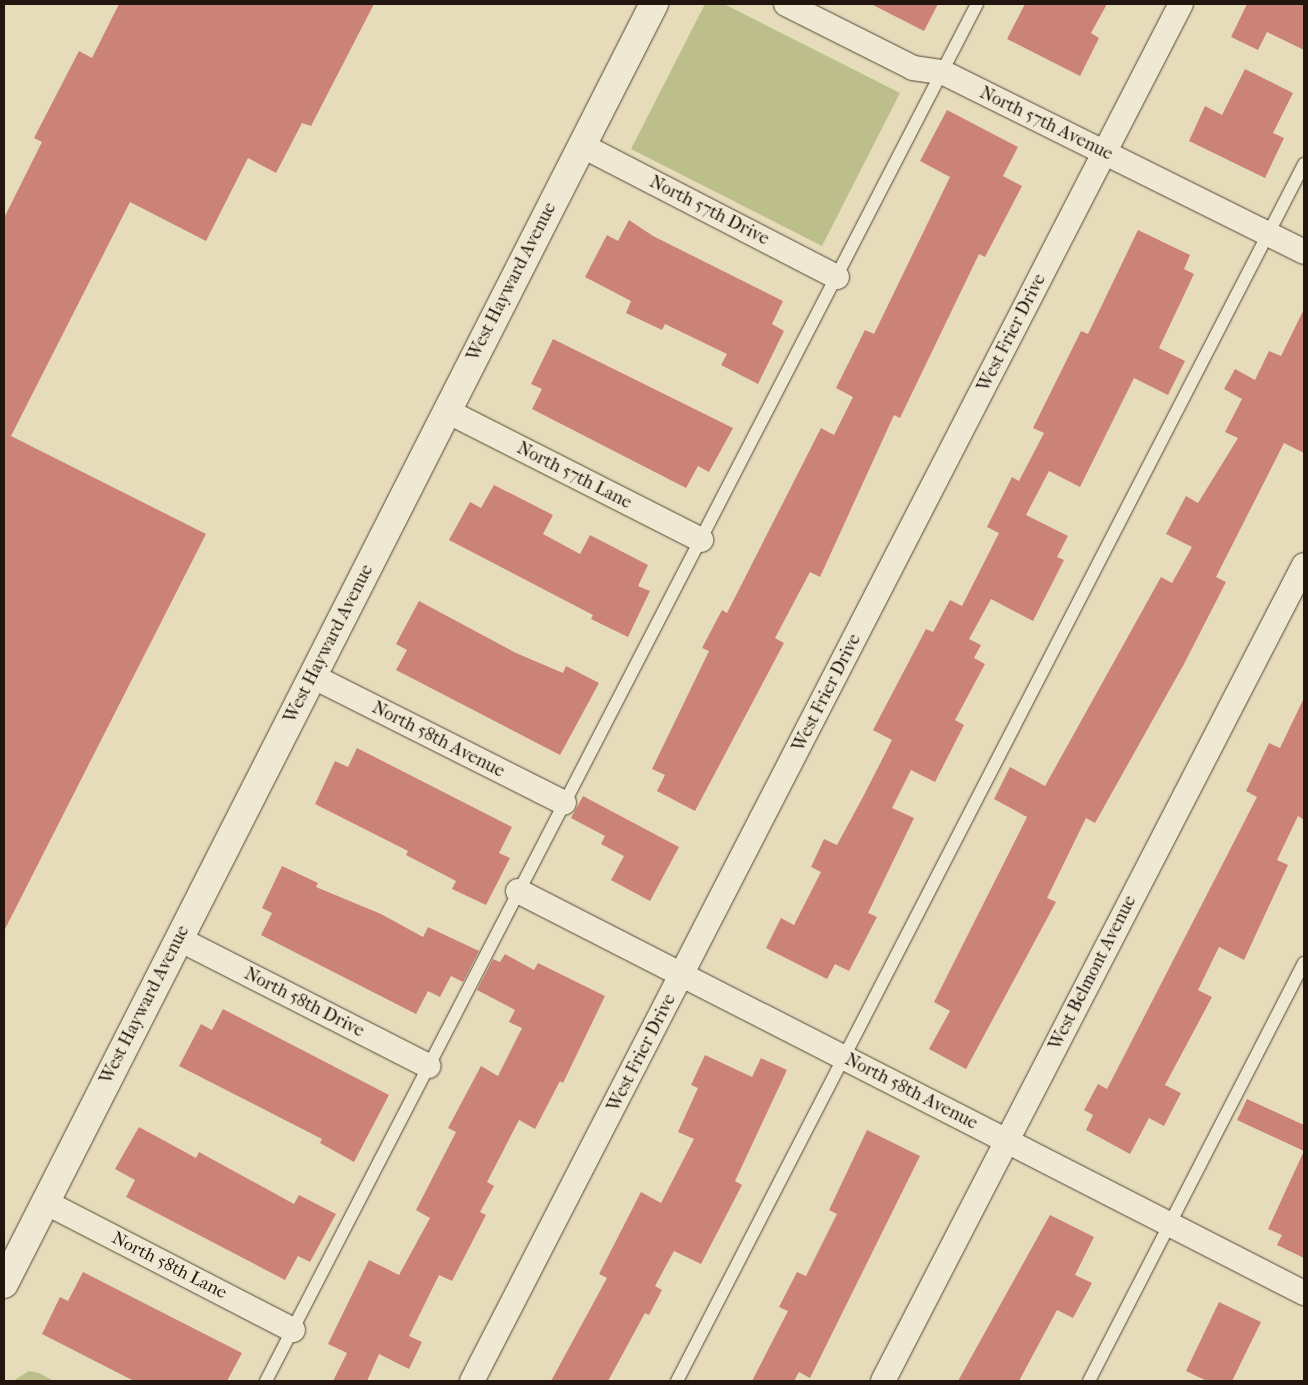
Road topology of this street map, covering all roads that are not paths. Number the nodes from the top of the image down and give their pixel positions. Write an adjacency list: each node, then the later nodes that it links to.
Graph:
1 (654, 4): 6 (street, West Hayward Avenue)
2 (786, 4): 5 (street, North 57th Avenue)
3 (978, 4): 5 (lane)
4 (1181, 4): 7 (street, West Frier Drive)
5 (942, 72): 7 (street, North 57th Avenue); 11 (lane)
6 (581, 145): 11 (street, North 57th Drive); 12 (street, West Hayward Avenue)
7 (1104, 154): 9 (street, North 57th Avenue); 20 (street, West Frier Drive)
8 (1304, 164): 9 (lane)
9 (1269, 234): 10 (street, North 57th Avenue); 21 (lane)
10 (1304, 252)
11 (837, 277): 13 (lane)
12 (447, 411): 13 (street, North 57th Lane); 15 (street, West Hayward Avenue)
13 (701, 540): 16 (lane)
14 (1304, 566): 23 (street, West Belmont Avenue)
15 (312, 676): 16 (street, North 58th Avenue); 18 (street, West Hayward Avenue)
16 (564, 803): 17 (lane)
17 (518, 891): 20 (street, North 58th Avenue); 22 (lane)
18 (179, 939): 22 (street, North 58th Drive); 24 (street, West Hayward Avenue)
19 (1304, 964): 25 (lane)
20 (682, 975): 21 (street, North 58th Avenue); 30 (street, West Frier Drive)
21 (844, 1058): 23 (street, North 58th Avenue); 31 (lane)
22 (428, 1066): 28 (lane)
23 (1007, 1141): 25 (street, North 58th Avenue); 32 (street, West Belmont Avenue)
24 (45, 1202): 26 (street, West Hayward Avenue); 28 (street, North 58th Lane)
25 (1170, 1224): 27 (street, North 58th Avenue); 33 (lane)
26 (4, 1284)
27 (1304, 1293)
28 (293, 1330): 29 (lane)
29 (266, 1381)
30 (472, 1381)
31 (677, 1381)
32 (884, 1381)
33 (1089, 1381)

